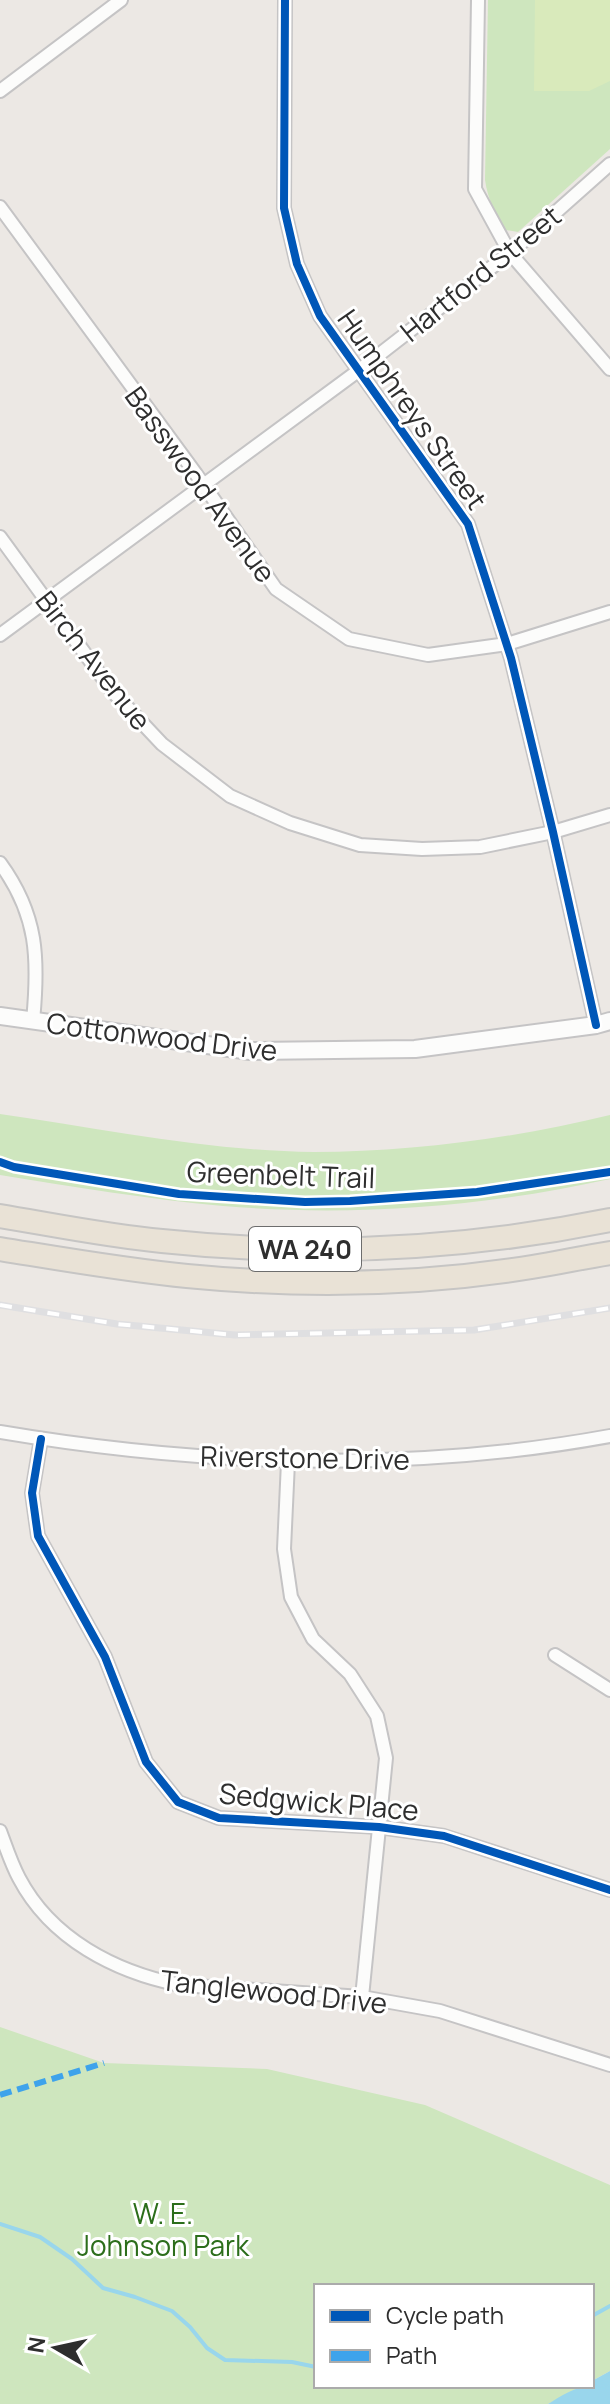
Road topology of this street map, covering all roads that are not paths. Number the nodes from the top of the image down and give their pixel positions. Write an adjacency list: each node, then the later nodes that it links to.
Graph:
1 (121, 0): 4 (street)
2 (285, 0): 9 (street, Humphreys Street)
3 (478, 0): 7 (street)
4 (0, 91)
5 (610, 164): 7 (street, Hartford Street)
6 (0, 207): 10 (street, Basswood Avenue)
7 (510, 253): 8 (street); 9 (street, Hartford Street)
8 (610, 369)
9 (358, 371): 10 (street, Hartford Street); 15 (street, Humphreys Street)
10 (204, 486): 12 (street, Hartford Street); 15 (street, Basswood Avenue)
11 (0, 537): 12 (street, Birch Avenue)
12 (46, 601): 14 (street, Hartford Street); 17 (street, Birch Avenue)
13 (610, 612): 15 (street, Basswood Avenue)
14 (0, 635)
15 (507, 644): 17 (street, Humphreys Street)
16 (610, 815): 17 (street, Birch Avenue)
17 (553, 832): 21 (street, Humphreys Street)
18 (0, 863): 20 (street)
19 (0, 1016): 20 (street, Cottonwood Drive)
20 (33, 1021): 21 (street, Cottonwood Drive)
21 (603, 1023)
22 (0, 1216): 23 (highway, WA 240)
23 (610, 1220)
24 (0, 1249): 25 (highway, WA 240)
25 (610, 1253)
26 (0, 1432): 28 (street, Riverstone Drive)
27 (610, 1436): 29 (street, Riverstone Drive)
28 (41, 1439): 29 (street, Riverstone Drive); 32 (street, Sedgwick Place)
29 (288, 1462): 32 (street)
30 (555, 1655): 31 (street)
31 (610, 1690)
32 (379, 1827): 34 (street, Sedgwick Place); 35 (street)
33 (0, 1831): 35 (street, Tanglewood Drive)
34 (610, 1890)
35 (362, 1997): 36 (street, Tanglewood Drive)
36 (610, 2065)

